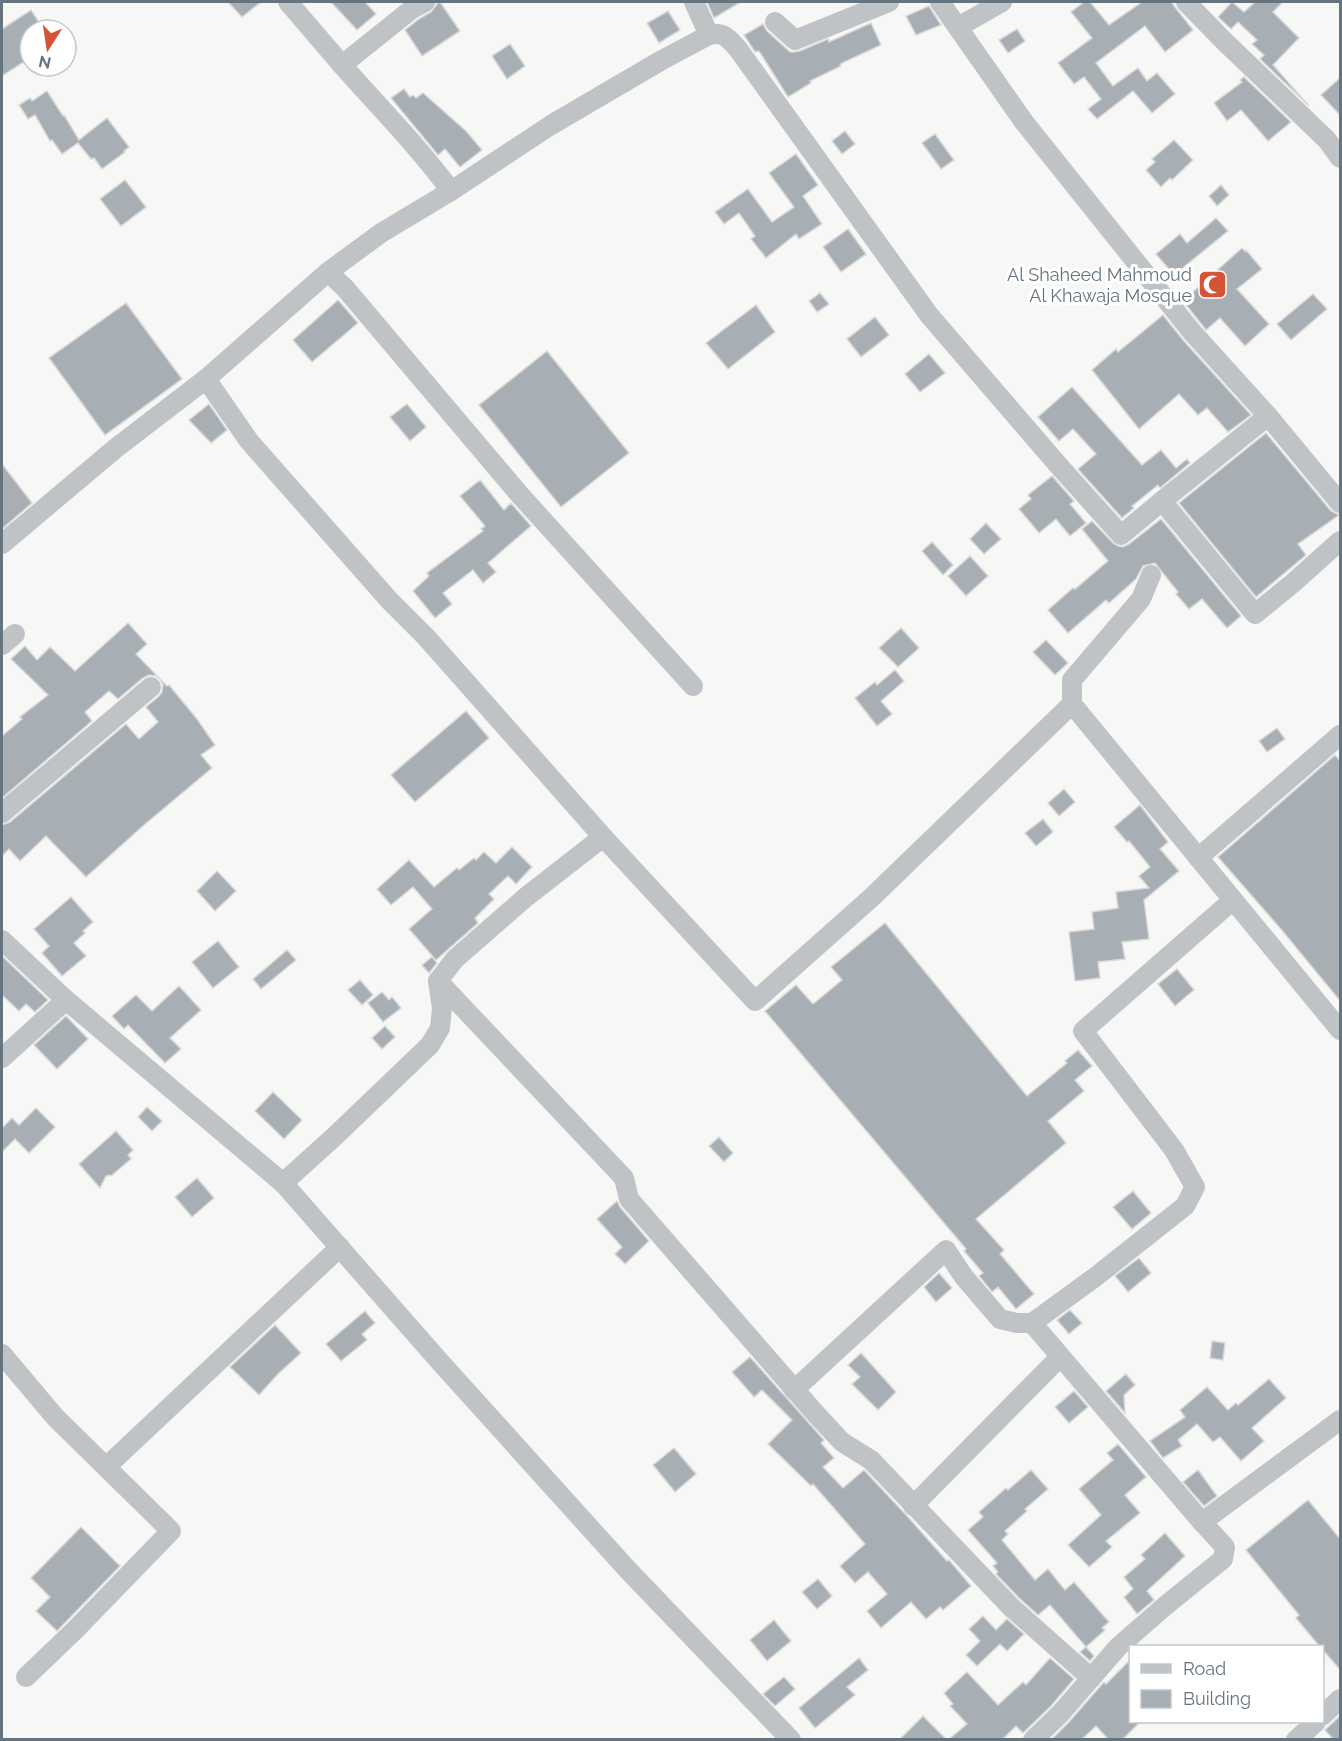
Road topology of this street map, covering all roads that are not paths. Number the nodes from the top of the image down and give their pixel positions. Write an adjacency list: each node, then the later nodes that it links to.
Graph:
1 (288, 2): 11 (street)
2 (425, 2): 11 (street)
3 (694, 2): 10 (street)
4 (889, 2): 8 (street)
5 (940, 2): 9 (street)
6 (1002, 2): 9 (street)
7 (1186, 2): 12 (street)
8 (775, 22)
9 (958, 27): 17 (street)
10 (709, 35): 14 (street); 18 (street)
11 (342, 65): 14 (street)
12 (1334, 133): 13 (street)
13 (1341, 158)
14 (451, 191): 15 (street)
15 (328, 273): 16 (street); 23 (street)
16 (206, 379): 21 (street); 28 (street)
17 (1268, 416): 18 (street); 19 (street)
18 (1162, 501): 20 (street)
19 (1341, 503)
20 (1341, 541)
21 (2, 544)
22 (1150, 575): 25 (street)
23 (693, 686)
24 (151, 687): 27 (street)
25 (1072, 704): 28 (street); 29 (street)
26 (1341, 735): 29 (street)
27 (2, 813)
28 (603, 837): 32 (street)
29 (1198, 858): 30 (street)
30 (1233, 900): 34 (street); 38 (street)
31 (2, 940): 33 (street)
32 (438, 981): 36 (street); 41 (street)
33 (66, 1000): 35 (street); 36 (street)
34 (1341, 1030)
35 (2, 1058)
36 (283, 1183): 37 (street)
37 (340, 1247): 43 (street); 51 (street)
38 (1032, 1323): 40 (street); 41 (street)
39 (2, 1354): 43 (street)
40 (1060, 1357): 44 (street); 45 (street)
41 (794, 1390): 44 (street)
42 (1341, 1420): 45 (street)
43 (106, 1467): 46 (street)
44 (913, 1506): 47 (street)
45 (1202, 1522): 47 (street)
46 (26, 1677)
47 (1090, 1677): 52 (street)
48 (1341, 1699): 49 (street)
49 (1324, 1715)
50 (1315, 1723): 53 (street)
51 (790, 1740)
52 (1033, 1740)
53 (1296, 1740)

